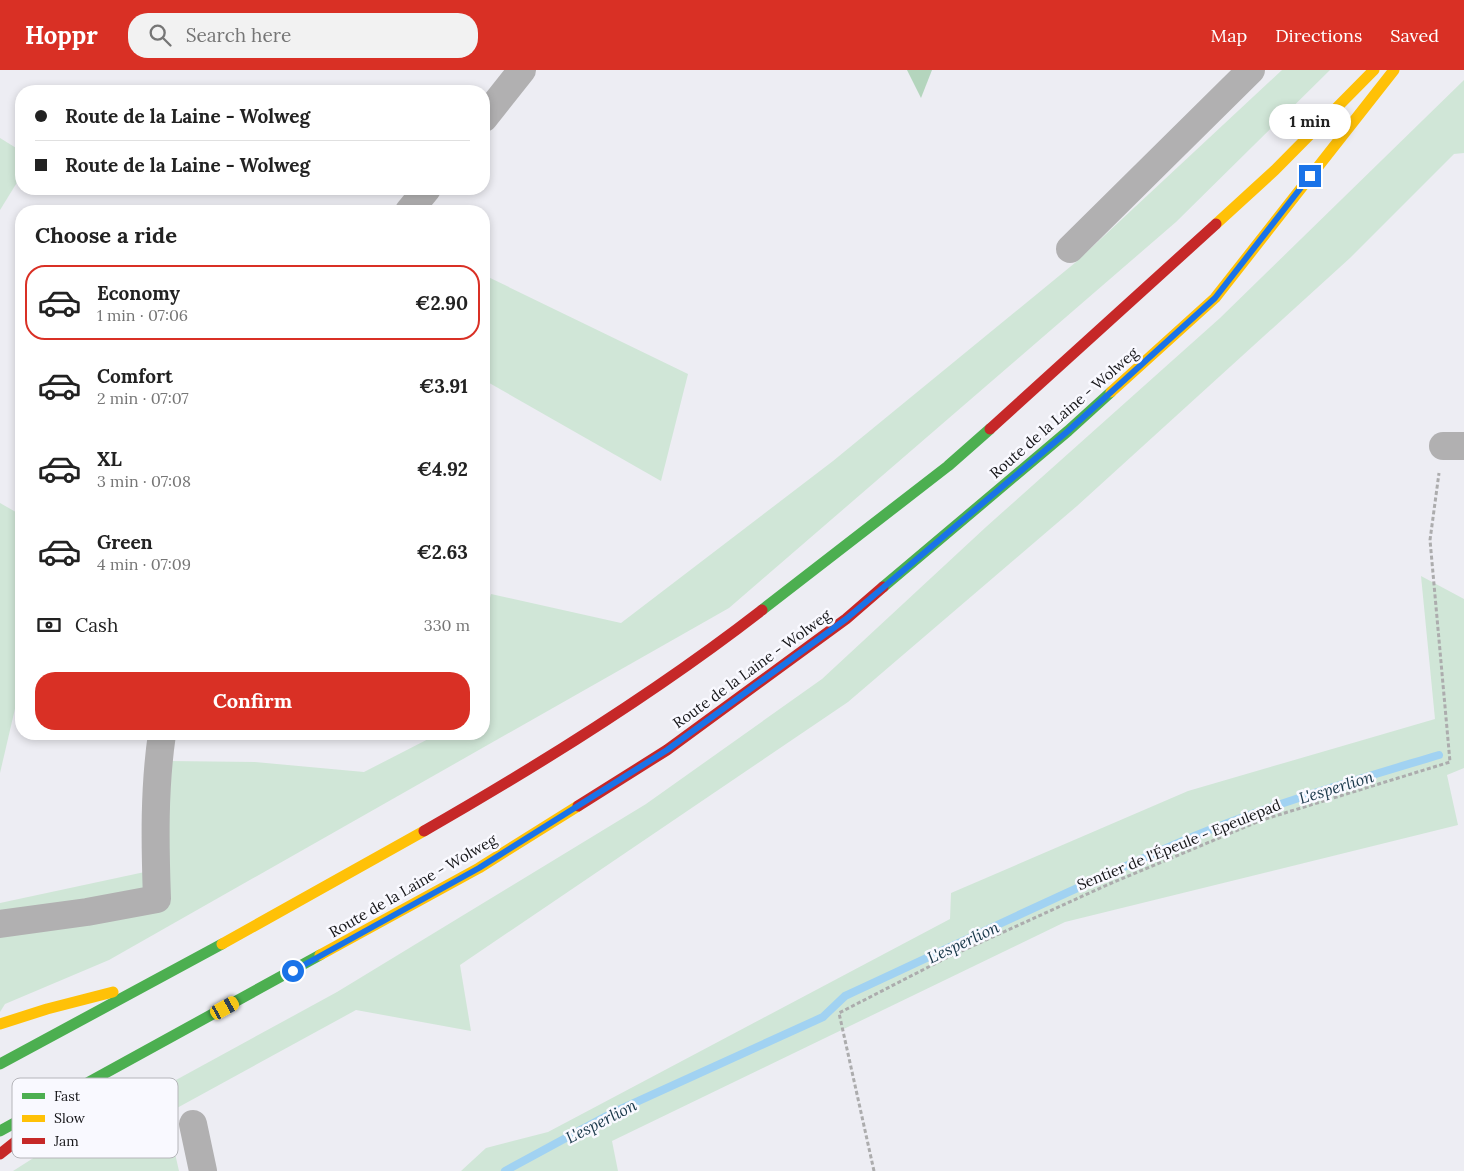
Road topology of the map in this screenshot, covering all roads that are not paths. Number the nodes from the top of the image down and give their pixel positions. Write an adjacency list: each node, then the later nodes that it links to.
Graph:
1 (522, 70): 5 (street)
2 (1251, 70): 8 (street)
3 (1374, 70): 11 (highway)
4 (1394, 70): 14 (highway, Route de la Laine - Wolweg)
5 (490, 110)
6 (422, 195): 7 (street)
7 (414, 205)
8 (1070, 249)
9 (161, 740): 10 (street)
10 (0, 924)
11 (155, 981): 12 (highway); 13 (highway)
12 (0, 1024)
13 (0, 1064)
14 (99, 1078)
15 (193, 1124): 20 (street)
16 (12, 1125): 17 (highway, Route de la Laine - Wolweg)
17 (0, 1131)
18 (12, 1145): 19 (highway)
19 (0, 1154)
20 (203, 1171)

